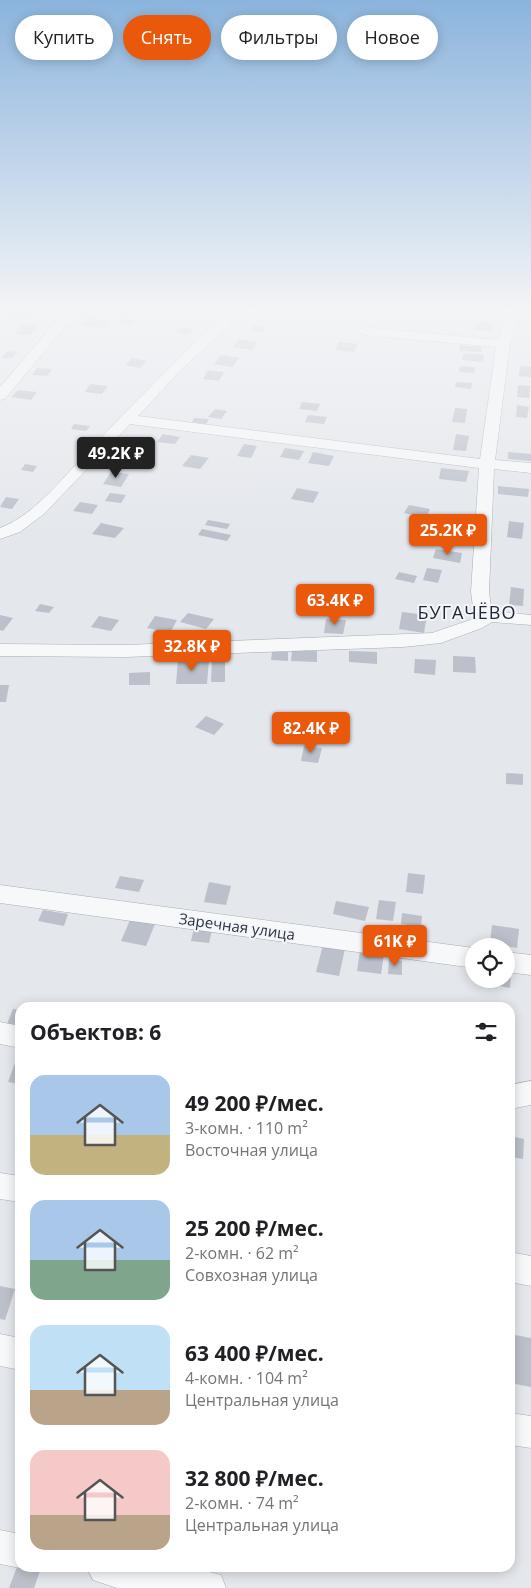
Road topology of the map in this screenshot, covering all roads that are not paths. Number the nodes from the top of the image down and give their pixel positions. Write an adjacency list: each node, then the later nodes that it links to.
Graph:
1 (9, 385): 4 (street)
2 (159, 385): 5 (street)
3 (498, 385): 6 (street)
4 (0, 396)
5 (128, 418): 6 (street); 8 (street)
6 (487, 464): 7 (street); 9 (street)
7 (531, 468)
8 (0, 534)
9 (488, 616): 10 (street); 11 (street)
10 (531, 620)
11 (0, 650)
12 (0, 894): 13 (street, Заречная улица)
13 (465, 957)
14 (515, 963): 15 (street)
15 (531, 965)
16 (0, 1034): 17 (street)
17 (15, 1036)
18 (531, 1093): 19 (street)
19 (515, 1096)
20 (0, 1186): 21 (street)
21 (15, 1188)
22 (515, 1268): 23 (street)
23 (531, 1271)
24 (0, 1350): 25 (street)
25 (15, 1353)
26 (515, 1430): 27 (street)
27 (531, 1432)
28 (0, 1547): 29 (street)
29 (15, 1550)
30 (126, 1572): 31 (street)
31 (208, 1588)

